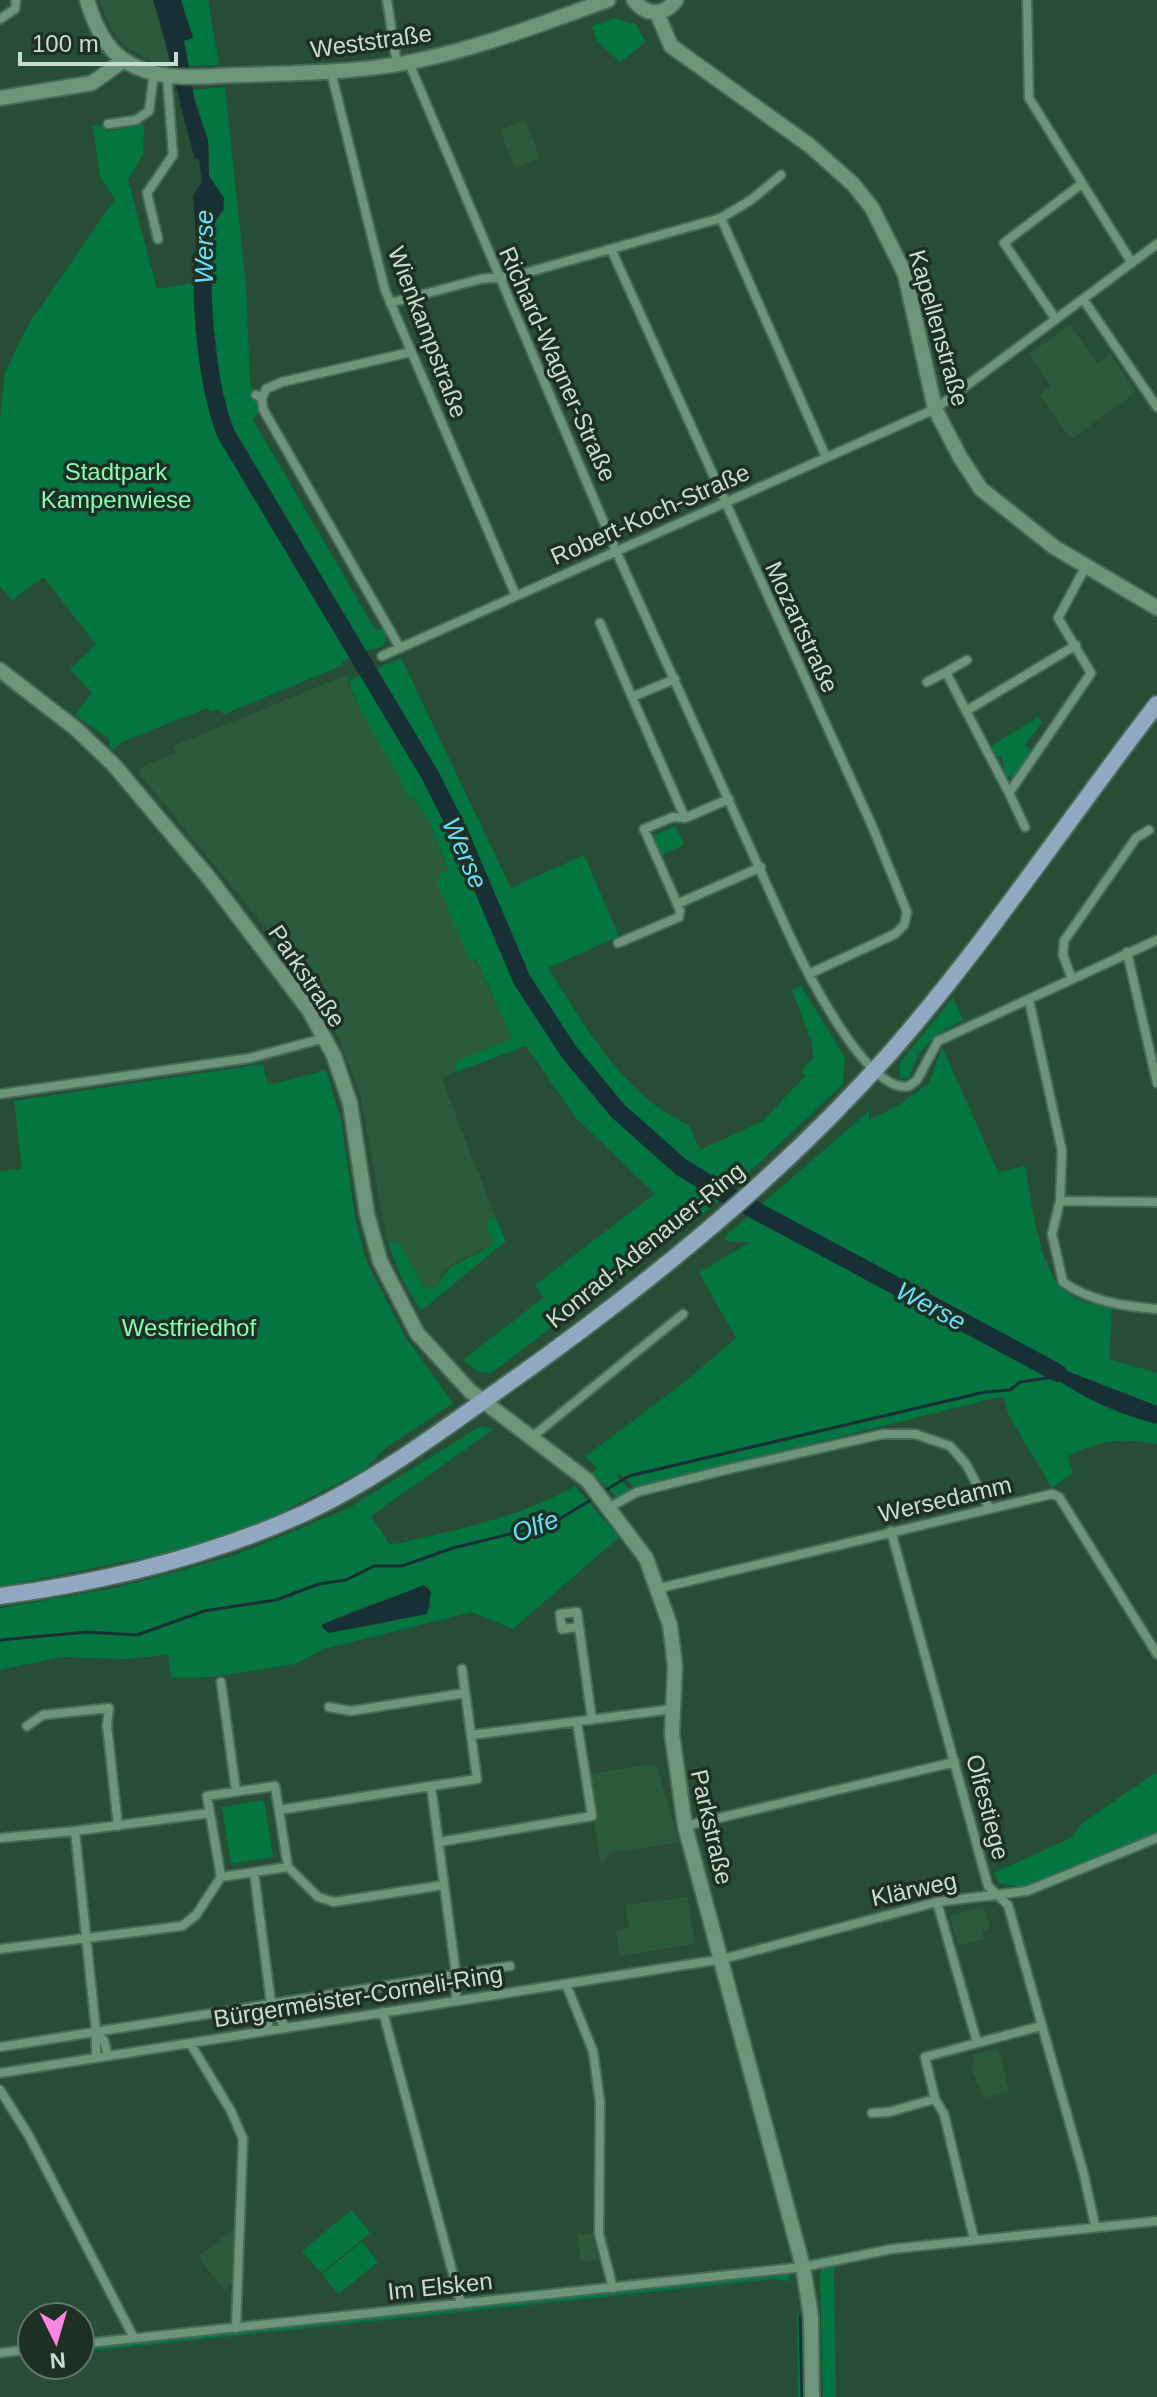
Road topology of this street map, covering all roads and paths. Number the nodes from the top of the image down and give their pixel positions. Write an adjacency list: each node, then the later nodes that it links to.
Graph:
1 (16, 0): 9 (street)
2 (87, 0): 10 (street)
3 (387, 0): 11 (street, Richard-Wagner-Straße)
4 (608, 0): 11 (street, Weststraße)
5 (634, 0): 8 (street)
6 (676, 0): 8 (street)
7 (1027, 0): 17 (street)
8 (657, 13): 29 (street, Kapellenstraße)
9 (0, 19)
10 (124, 60): 13 (street, Weststraße); 14 (street)
11 (403, 64): 12 (street, Weststraße); 23 (street, Richard-Wagner-Straße)
12 (331, 72): 13 (street, Weststraße); 25 (street, Wienkampstraße)
13 (164, 75): 15 (street); 19 (street)
14 (0, 98)
15 (108, 124)
16 (781, 175): 18 (street)
17 (1080, 185): 22 (street); 26 (street)
18 (721, 218): 21 (street); 30 (street)
19 (158, 239)
20 (1157, 244): 22 (street, Robert-Koch-Straße)
21 (611, 249): 23 (street); 31 (street, Mozartstraße)
22 (1132, 263): 24 (street, Robert-Koch-Straße)
23 (498, 276): 25 (street); 32 (street, Richard-Wagner-Straße)
24 (1083, 299): 26 (street, Robert-Koch-Straße); 28 (street)
25 (390, 303): 27 (street, Wienkampstraße)
26 (1055, 318): 29 (street, Robert-Koch-Straße)
27 (411, 352): 34 (street, Wienkampstraße); 38 (street)
28 (1157, 407)
29 (935, 409): 30 (street, Robert-Koch-Straße); 33 (street, Kapellenstraße)
30 (826, 457): 31 (street, Robert-Koch-Straße)
31 (723, 504): 32 (street, Robert-Koch-Straße); 58 (street, Mozartstraße)
32 (616, 551): 34 (street, Robert-Koch-Straße); 43 (street, Richard-Wagner-Straße)
33 (1086, 566): 35 (street, Kapellenstraße); 37 (street)
34 (516, 596): 38 (street, Robert-Koch-Straße)
35 (1157, 608)
36 (600, 623): 45 (street)
37 (1076, 645): 47 (street); 48 (street)
38 (400, 648): 39 (street, Robert-Koch-Straße)
39 (382, 656)
40 (967, 660): 42 (street)
41 (0, 670): 61 (street, Parkstraße)
42 (946, 672): 44 (street); 47 (street)
43 (675, 679): 45 (street); 49 (street, Richard-Wagner-Straße)
44 (927, 682)
45 (632, 697): 50 (street)
46 (1157, 704): 62 (main road, Konrad-Adenauer-Ring)
47 (966, 711): 48 (street)
48 (1009, 793): 51 (street)
49 (729, 799): 50 (street); 53 (street, Richard-Wagner-Straße)
50 (685, 818): 54 (street)
51 (1025, 827)
52 (1149, 830): 59 (street)
53 (761, 867): 54 (street); 58 (street, Richard-Wagner-Straße)
54 (677, 904): 56 (street)
55 (1157, 940): 57 (street)
56 (618, 943)
57 (1127, 952): 59 (street); 63 (street)
58 (809, 974): 62 (street, Richard-Wagner-Straße)
59 (1072, 979): 60 (street)
60 (1029, 1000): 62 (street); 65 (street)
61 (325, 1038): 64 (street); 69 (street, Parkstraße)
62 (874, 1071): 69 (main road, Konrad-Adenauer-Ring)
63 (1157, 1083)
64 (0, 1094)
65 (1060, 1201): 66 (street); 67 (street)
66 (1157, 1202)
67 (1157, 1309)
68 (683, 1314): 70 (street)
69 (482, 1402): 70 (street, Parkstraße); 75 (main road, Konrad-Adenauer-Ring)
70 (532, 1437): 71 (street, Parkstraße)
71 (603, 1498): 72 (street); 74 (street, Parkstraße)
72 (990, 1509): 73 (street, Wersedamm); 77 (street, Wersedamm)
73 (891, 1531): 74 (street, Wersedamm); 87 (street, Olfestiege)
74 (660, 1588): 82 (street, Parkstraße)
75 (0, 1596)
76 (579, 1627): 83 (street)
77 (1157, 1654)
78 (462, 1669): 80 (street)
79 (221, 1682): 89 (street)
80 (465, 1693): 81 (street); 86 (street)
81 (329, 1707)
82 (673, 1709): 83 (street); 93 (street, Parkstraße)
83 (592, 1720): 84 (street)
84 (577, 1722): 86 (street); 97 (street)
85 (27, 1726): 92 (street)
86 (471, 1735): 88 (street)
87 (955, 1762): 93 (street); 102 (street, Olfestiege)
88 (431, 1786): 90 (street); 97 (street)
89 (236, 1791): 90 (street); 91 (street)
90 (279, 1810): 98 (street)
91 (210, 1813): 92 (street); 100 (street)
92 (118, 1826): 94 (street)
93 (685, 1826): 106 (street, Parkstraße)
94 (75, 1831): 95 (street); 104 (street)
95 (0, 1838)
96 (1157, 1838): 102 (street, Klärweg)
97 (439, 1842): 101 (street)
98 (288, 1867): 99 (street); 101 (street)
99 (254, 1872): 100 (street); 111 (street)
100 (221, 1877): 104 (street)
101 (444, 1885): 108 (street)
102 (1000, 1896): 103 (street, Klärweg); 113 (street, Olfestiege)
103 (937, 1902): 106 (street, Klärweg); 117 (street)
104 (87, 1939): 105 (street); 116 (street)
105 (0, 1949)
106 (723, 1959): 109 (street, Bürgermeister-Corneli-Ring); 129 (street, Parkstraße)
107 (510, 1966): 108 (street, Bürgermeister-Corneli-Ring)
108 (456, 1974): 110 (street); 111 (street, Bürgermeister-Corneli-Ring)
109 (566, 1984): 110 (street, Bürgermeister-Corneli-Ring); 130 (street)
110 (456, 2001): 112 (street, Bürgermeister-Corneli-Ring)
111 (271, 2003): 114 (street); 115 (street); 116 (street, Bürgermeister-Corneli-Ring)
112 (383, 2012): 114 (street, Bürgermeister-Corneli-Ring); 131 (street)
113 (1041, 2026): 117 (street); 127 (street, Olfestiege)
114 (285, 2027): 115 (street, Bürgermeister-Corneli-Ring)
115 (267, 2030): 118 (street, Bürgermeister-Corneli-Ring)
116 (96, 2031): 119 (street, Bürgermeister-Corneli-Ring); 120 (street); 121 (street)
117 (977, 2042): 124 (street)
118 (190, 2043): 120 (street, Bürgermeister-Corneli-Ring); 132 (street)
119 (0, 2047)
120 (108, 2056): 121 (street, Bürgermeister-Corneli-Ring)
121 (96, 2058): 122 (street, Bürgermeister-Corneli-Ring)
122 (0, 2073)
123 (0, 2090): 133 (street)
124 (935, 2099): 125 (street); 128 (street)
125 (872, 2113)
126 (1157, 2221): 127 (street, Im Elsken)
127 (1095, 2225): 128 (street, Im Elsken)
128 (974, 2239): 129 (street, Im Elsken)
129 (803, 2267): 130 (street, Im Elsken); 135 (street, Parkstraße)
130 (613, 2288): 131 (street, Im Elsken)
131 (461, 2304): 132 (street, Im Elsken)
132 (236, 2328): 133 (street, Im Elsken)
133 (134, 2338): 134 (street, Im Elsken)
134 (96, 2342)
135 (812, 2397)

